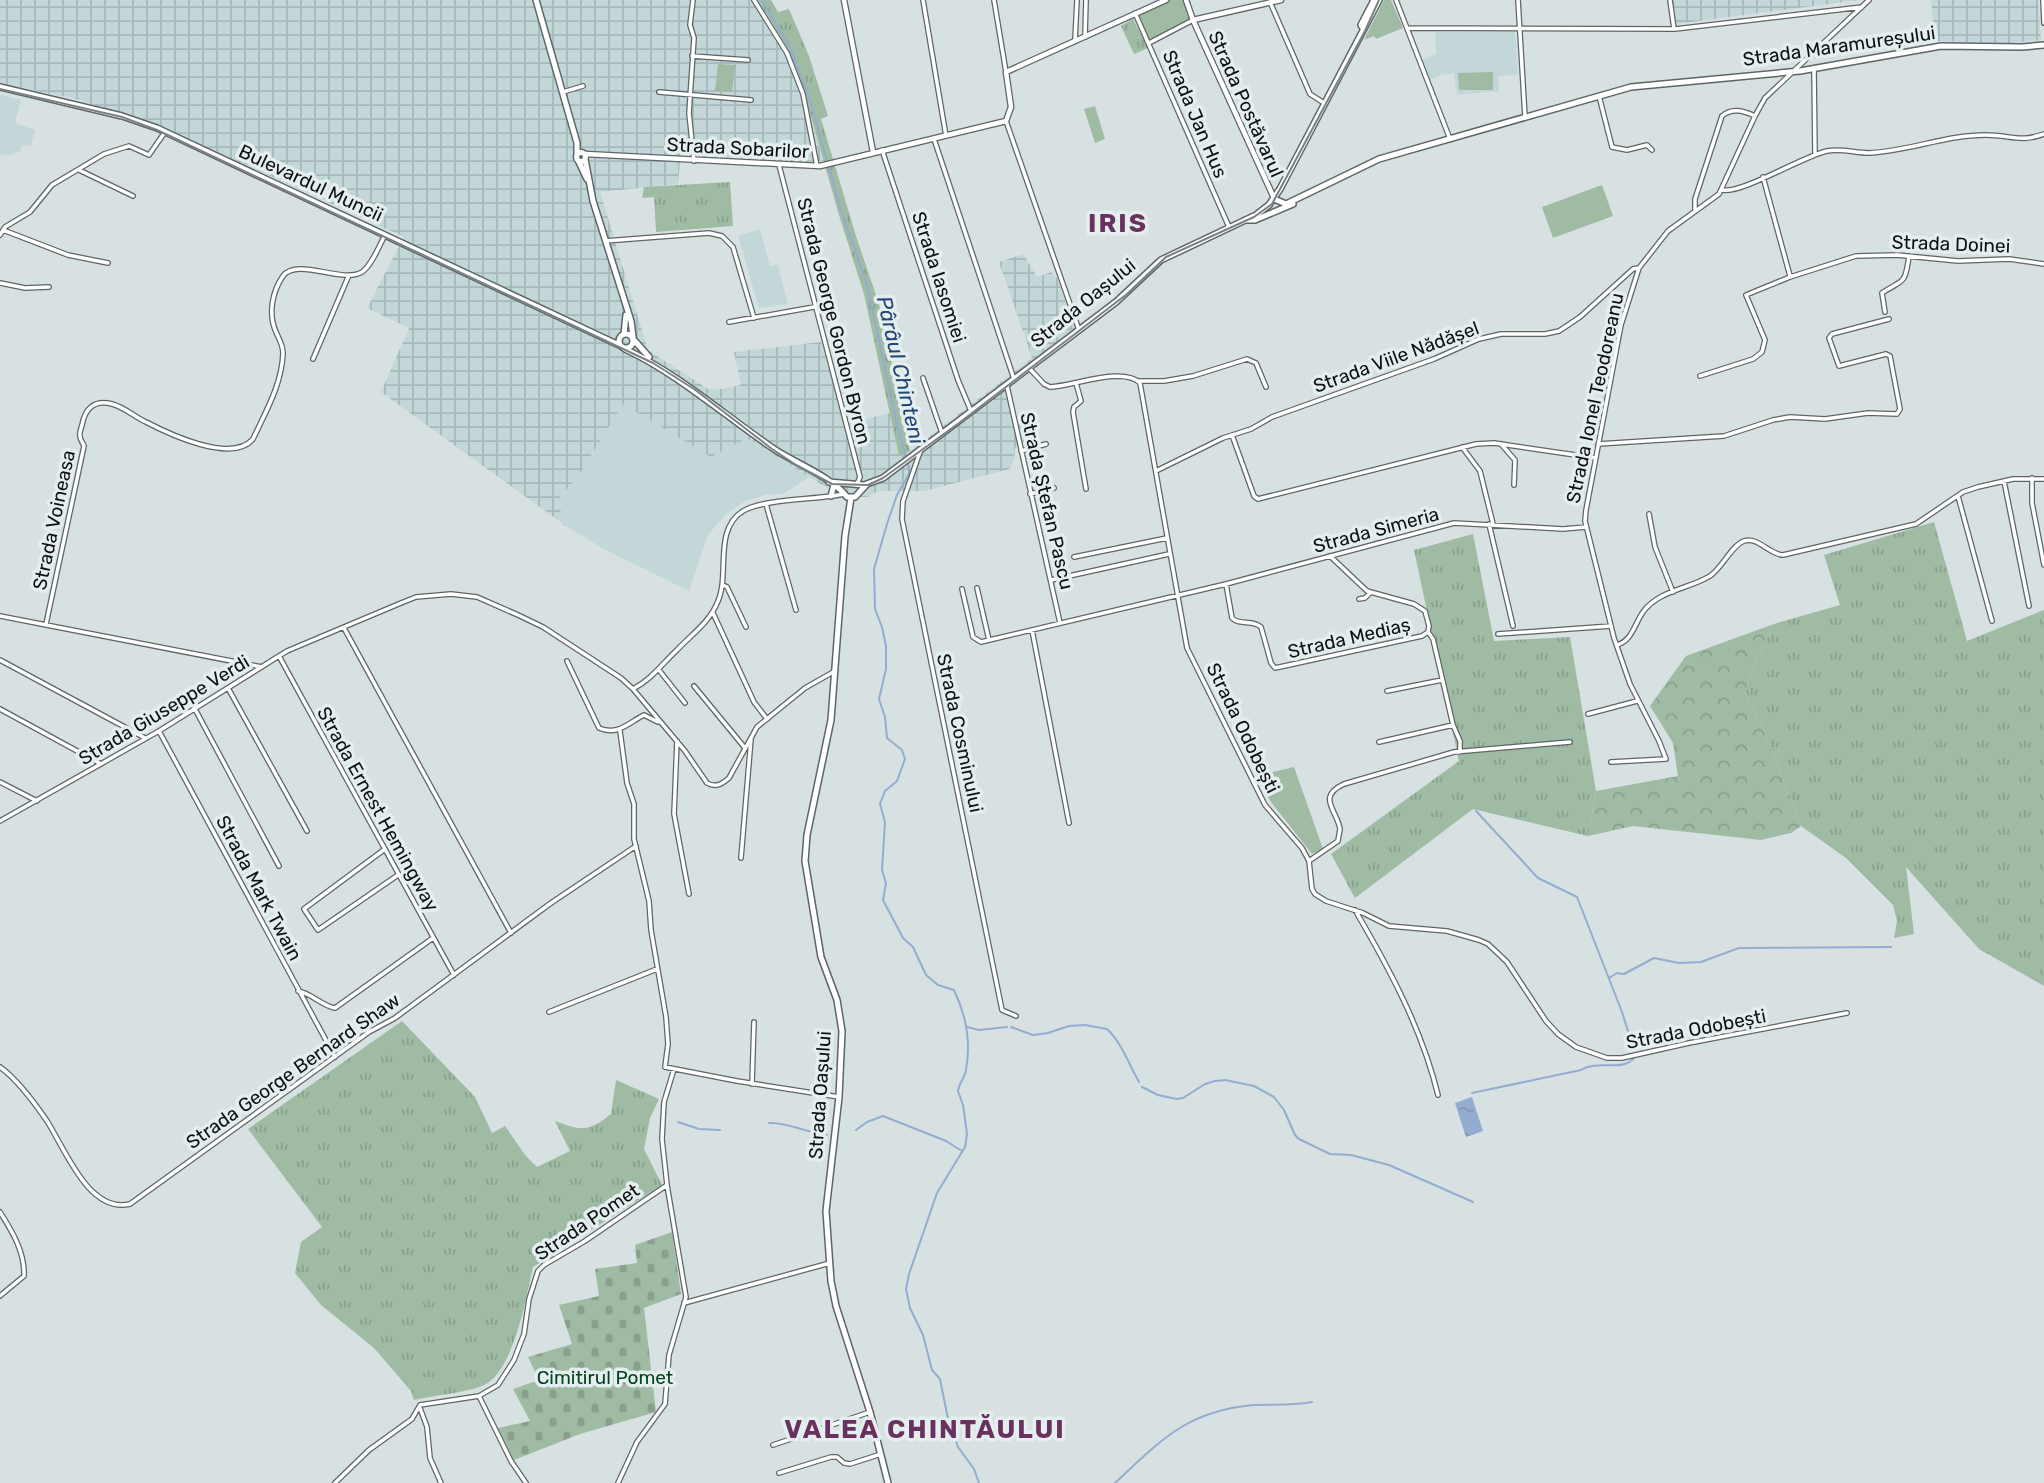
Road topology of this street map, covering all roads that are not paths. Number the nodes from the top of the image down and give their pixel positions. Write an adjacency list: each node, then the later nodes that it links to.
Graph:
1 (536, 0): 38 (main road)
2 (693, 0): 30 (street)
3 (754, 0): 59 (street)
4 (844, 0): 54 (street)
5 (923, 0): 49 (street)
6 (994, 0): 34 (street)
7 (1077, 0): 27 (street)
8 (1086, 0): 26 (street)
9 (1166, 0): 20 (street)
10 (1186, 0): 21 (street, Strada Postăvarul)
11 (1281, 0): 18 (street)
12 (1377, 0): 43 (main road, Strada Oașului)
13 (1396, 0): 23 (street)
14 (1518, 0): 24 (street)
15 (1670, 0): 25 (street)
16 (1870, 0): 19 (street)
17 (2043, 0): 22 (street)
18 (1270, 2): 21 (street); 43 (street)
19 (1864, 6): 25 (street); 32 (street)
20 (1135, 13): 26 (street); 28 (street, Strada Jan Hus)
21 (1193, 20): 28 (street); 64 (street, Strada Postăvarul)
22 (2044, 23)
23 (1407, 28): 24 (street); 51 (street)
24 (1519, 28): 25 (street); 45 (street)
25 (1675, 29)
26 (1085, 37): 27 (street)
27 (1075, 41): 34 (street)
28 (1149, 43): 70 (street, Strada Jan Hus)
29 (2044, 45): 33 (main road, Strada Maramureșului)
30 (692, 56): 31 (street); 40 (street)
31 (748, 60)
32 (1799, 69): 33 (main road, Strada Maramureșului); 35 (main road, Strada Maramureșului)
33 (1814, 69): 55 (street)
34 (1006, 72): 46 (street)
35 (1788, 73): 41 (main road, Strada Maramureșului); 44 (street)
36 (583, 86): 38 (street)
37 (0, 87): 47 (main road, Bulevardul Muncii)
38 (562, 92): 56 (main road)
39 (659, 92): 40 (street)
40 (690, 95): 42 (street); 57 (street)
41 (1598, 96): 45 (main road, Strada Maramureșului); 53 (street)
42 (751, 100)
43 (1325, 103): 64 (main road, Strada Oașului)
44 (1755, 116): 62 (street); 68 (street)
45 (1525, 117): 51 (main road, Strada Maramureșului)
46 (1006, 121): 49 (street, Strada Sobarilor); 88 (street)
47 (165, 132): 60 (street); 72 (main road, Bulevardul Muncii)
48 (2044, 134): 55 (street)
49 (946, 136): 50 (street, Strada Sobarilor)
50 (934, 139): 52 (street, Strada Sobarilor); 98 (street)
51 (1450, 139): 65 (main road, Strada Maramureșului)
52 (882, 150): 54 (street, Strada Sobarilor); 103 (street, Strada Iasomiei)
53 (1652, 150)
54 (873, 152): 59 (street, Strada Sobarilor)
55 (1815, 155): 61 (street)
56 (583, 156): 57 (street, Strada Sobarilor); 73 (main road)
57 (694, 161): 58 (street, Strada Sobarilor)
58 (779, 165): 59 (street, Strada Sobarilor); 82 (street, Strada George Gordon Byron)
59 (820, 166)
60 (79, 170): 63 (street); 71 (street)
61 (1763, 177): 62 (street); 79 (street)
62 (1722, 190): 68 (street, Strada Viile Nădășel)
63 (133, 196)
64 (1274, 199): 65 (main road, Strada Maramureșului); 66 (main road, Strada Oașului)
65 (1297, 200): 67 (main road)
66 (1269, 205): 67 (main road); 69 (main road, Strada Oașului)
67 (1280, 210): 69 (main road)
68 (1695, 212): 77 (street, Strada Viile Nădășel)
69 (1244, 220): 70 (main road, Strada Oașului)
70 (1229, 227): 88 (main road, Strada Oașului)
71 (1, 233): 75 (street)
72 (385, 235): 78 (street); 90 (main road, Bulevardul Muncii)
73 (605, 241): 83 (main road); 85 (street)
74 (1909, 256): 76 (street, Strada Doinei); 79 (street, Strada Doinei); 84 (street)
75 (108, 264)
76 (2044, 264)
77 (1639, 268): 105 (street, Strada Viile Nădășel); 108 (street, Strada Ionel Teodoreanu)
78 (349, 275): 93 (street); 154 (street, Strada Voineasa)
79 (1790, 277): 96 (street, Strada Doinei)
80 (0, 283): 81 (street)
81 (49, 287)
82 (814, 307): 85 (street); 119 (street, Strada George Gordon Byron)
83 (626, 312): 89 (main road); 91 (main road)
84 (1885, 312)
85 (754, 318): 87 (street)
86 (1889, 319): 108 (street)
87 (729, 322)
88 (1079, 330): 95 (main road, Strada Oașului)
89 (623, 335): 90 (main road, Bulevardul Muncii); 91 (main road); 92 (main road)
90 (600, 336): 92 (main road, Bulevardul Muncii)
91 (633, 339): 92 (main road); 94 (main road, Bulevardul Muncii)
92 (623, 348): 94 (main road, Bulevardul Muncii)
93 (313, 359)
94 (654, 362): 117 (main road, Bulevardul Muncii)
95 (1029, 368): 98 (main road, Strada Oașului); 100 (street)
96 (1700, 376)
97 (923, 378): 104 (street)
98 (1014, 379): 101 (main road, Strada Oașului)
99 (1139, 381): 100 (street); 102 (street); 113 (street, Strada Odobești)
100 (1076, 383): 123 (street)
101 (1006, 385): 103 (main road, Strada Oașului); 111 (street, Strada Ștefan Pascu)
102 (1266, 387)
103 (971, 411): 104 (main road, Strada Oașului)
104 (943, 433): 110 (main road, Strada Oașului)
105 (1232, 435): 109 (street); 113 (street, Strada Viile Nădășel)
106 (1046, 444): 111 (street)
107 (1501, 444): 109 (street); 112 (street); 121 (street)
108 (1598, 444): 112 (street, Strada Ionel Teodoreanu)
109 (1462, 447): 132 (street)
110 (921, 449): 120 (main road, Strada Oașului); 214 (street, Strada Cosminului)
111 (1021, 451): 126 (street, Strada Ștefan Pascu)
112 (1596, 458): 133 (street, Strada Ionel Teodoreanu)
113 (1156, 471): 134 (street, Strada Odobești)
114 (2032, 478): 115 (street); 116 (street); 138 (street)
115 (2044, 479)
116 (2004, 481): 128 (street); 148 (street)
117 (832, 483): 118 (main road, Bulevardul Muncii); 124 (main road, Bulevardul Muncii); 127 (main road)
118 (845, 484): 119 (main road, Strada Oașului); 124 (main road)
119 (857, 484): 120 (main road, Strada Oașului); 125 (main road)
120 (867, 484): 125 (main road, Strada Oașului)
121 (1514, 485)
122 (1054, 488): 126 (street)
123 (1086, 489)
124 (843, 492): 127 (street); 129 (main road, Bulevardul Muncii)
125 (858, 493): 129 (main road, Strada Oașului)
126 (1030, 494): 139 (street, Strada Ștefan Pascu)
127 (831, 496): 130 (street)
128 (1958, 496): 144 (street); 152 (street)
129 (851, 498): 169 (main road, Strada Oașului)
130 (766, 504): 141 (street); 149 (street)
131 (1649, 514): 144 (street)
132 (1491, 524): 133 (street, Strada Simeria); 136 (street, Strada Simeria); 155 (street)
133 (1586, 527): 156 (street, Strada Ionel Teodoreanu)
134 (1167, 538): 135 (street, Strada Odobești); 137 (street)
135 (1169, 554): 139 (street); 146 (street, Strada Odobești)
136 (1330, 556): 140 (street, Strada Simeria); 145 (street)
137 (1074, 557)
138 (2044, 565)
139 (1051, 580): 153 (street, Strada Ștefan Pascu)
140 (1226, 584): 146 (street, Strada Simeria); 160 (street, Strada Mediaș)
141 (723, 585): 150 (street); 157 (street)
142 (977, 588): 162 (street)
143 (962, 589): 162 (street)
144 (1673, 592): 163 (street)
145 (1370, 593): 147 (street); 160 (street)
146 (1176, 595): 153 (street, Strada Simeria); 202 (street, Strada Odobești)
147 (1359, 599)
148 (2029, 606)
149 (796, 610)
150 (713, 613): 168 (street); 180 (street)
151 (0, 616): 154 (street)
152 (1992, 621)
153 (1060, 623): 159 (street, Strada Simeria)
154 (46, 624): 167 (street)
155 (1513, 626)
156 (1611, 626): 161 (street); 163 (street, Strada Ionel Teodoreanu)
157 (746, 627)
158 (344, 628): 164 (street, Strada Giuseppe Verdi); 173 (street, Strada Giuseppe Verdi); 207 (street)
159 (1032, 630): 162 (street, Strada Simeria); 197 (street)
160 (1428, 632): 170 (street)
161 (1498, 634)
162 (989, 640)
163 (1617, 645): 175 (street, Strada Ionel Teodoreanu)
164 (279, 656): 167 (street, Strada Giuseppe Verdi); 200 (street, Strada Ernest Hemingway)
165 (0, 660): 186 (street)
166 (567, 661): 184 (street)
167 (262, 667): 172 (street, Strada Giuseppe Verdi)
168 (659, 670): 173 (street); 176 (street)
169 (836, 671): 180 (street); 221 (main road, Strada Oașului)
170 (1442, 680): 174 (street); 182 (street)
171 (694, 686): 190 (street)
172 (228, 688): 178 (street, Strada Giuseppe Verdi); 198 (street)
173 (633, 689): 181 (street, Strada Giuseppe Verdi)
174 (1387, 691)
175 (1637, 701): 179 (street); 192 (street, Strada Ionel Teodoreanu)
176 (685, 703)
177 (0, 709): 193 (street)
178 (195, 709): 183 (street, Strada Giuseppe Verdi); 203 (street)
179 (1588, 714)
180 (767, 719): 185 (street)
181 (660, 723): 184 (street); 187 (street, Strada Giuseppe Verdi)
182 (1453, 725): 188 (street); 191 (street)
183 (159, 731): 186 (street, Strada Giuseppe Verdi); 211 (street, Strada Mark Twain)
184 (620, 731): 199 (street)
185 (751, 736): 190 (street); 201 (street)
186 (145, 738): 193 (street, Strada Giuseppe Verdi)
187 (677, 741): 190 (street, Strada Giuseppe Verdi); 205 (street)
188 (1379, 741)
189 (1570, 742): 191 (street)
190 (745, 748)
191 (1460, 752): 202 (street)
192 (1611, 762)
193 (101, 764): 195 (street, Strada Giuseppe Verdi)
194 (0, 782): 195 (street)
195 (37, 801): 196 (street, Strada Giuseppe Verdi)
196 (0, 821)
197 (1069, 823)
198 (307, 831)
199 (636, 846): 207 (street, Strada George Bernard Shaw); 209 (street)
200 (384, 849): 204 (street, Strada Ernest Hemingway); 204 (street)
201 (741, 858)
202 (1309, 861): 206 (street, Strada Odobești)
203 (279, 866)
204 (398, 875): 208 (street, Strada Ernest Hemingway)
205 (689, 894)
206 (1355, 910): 213 (street, Strada Odobești); 220 (street)
207 (511, 933): 210 (street, Strada George Bernard Shaw)
208 (433, 938): 210 (street, Strada Ernest Hemingway); 211 (street)
209 (657, 969): 212 (street); 218 (street)
210 (454, 975): 216 (street, Strada George Bernard Shaw)
211 (298, 991): 216 (street, Strada Mark Twain)
212 (549, 1012)
213 (1847, 1013)
214 (1016, 1016)
215 (754, 1022): 219 (street)
216 (335, 1057): 217 (street, Strada George Bernard Shaw)
217 (0, 1067)
218 (674, 1069): 219 (street); 222 (street, Strada Pomet)
219 (752, 1083): 221 (street)
220 (1438, 1095)
221 (839, 1097): 224 (main road, Strada Oașului)
222 (667, 1185): 226 (street, Strada Pomet); 227 (street, Strada Pomet)
223 (0, 1212): 225 (street)
224 (830, 1263): 226 (street); 229 (main road, Strada Oașului)
225 (0, 1296)
226 (684, 1303): 236 (street, Strada Pomet)
227 (480, 1396): 228 (street); 235 (street)
228 (420, 1408): 233 (street); 234 (street)
229 (870, 1412): 230 (street); 231 (main road, Strada Oașului)
230 (773, 1445)
231 (881, 1454): 232 (street); 237 (main road, Strada Oașului)
232 (779, 1473)
233 (335, 1483)
234 (442, 1483)
235 (526, 1483)
236 (618, 1483)
237 (888, 1483)

